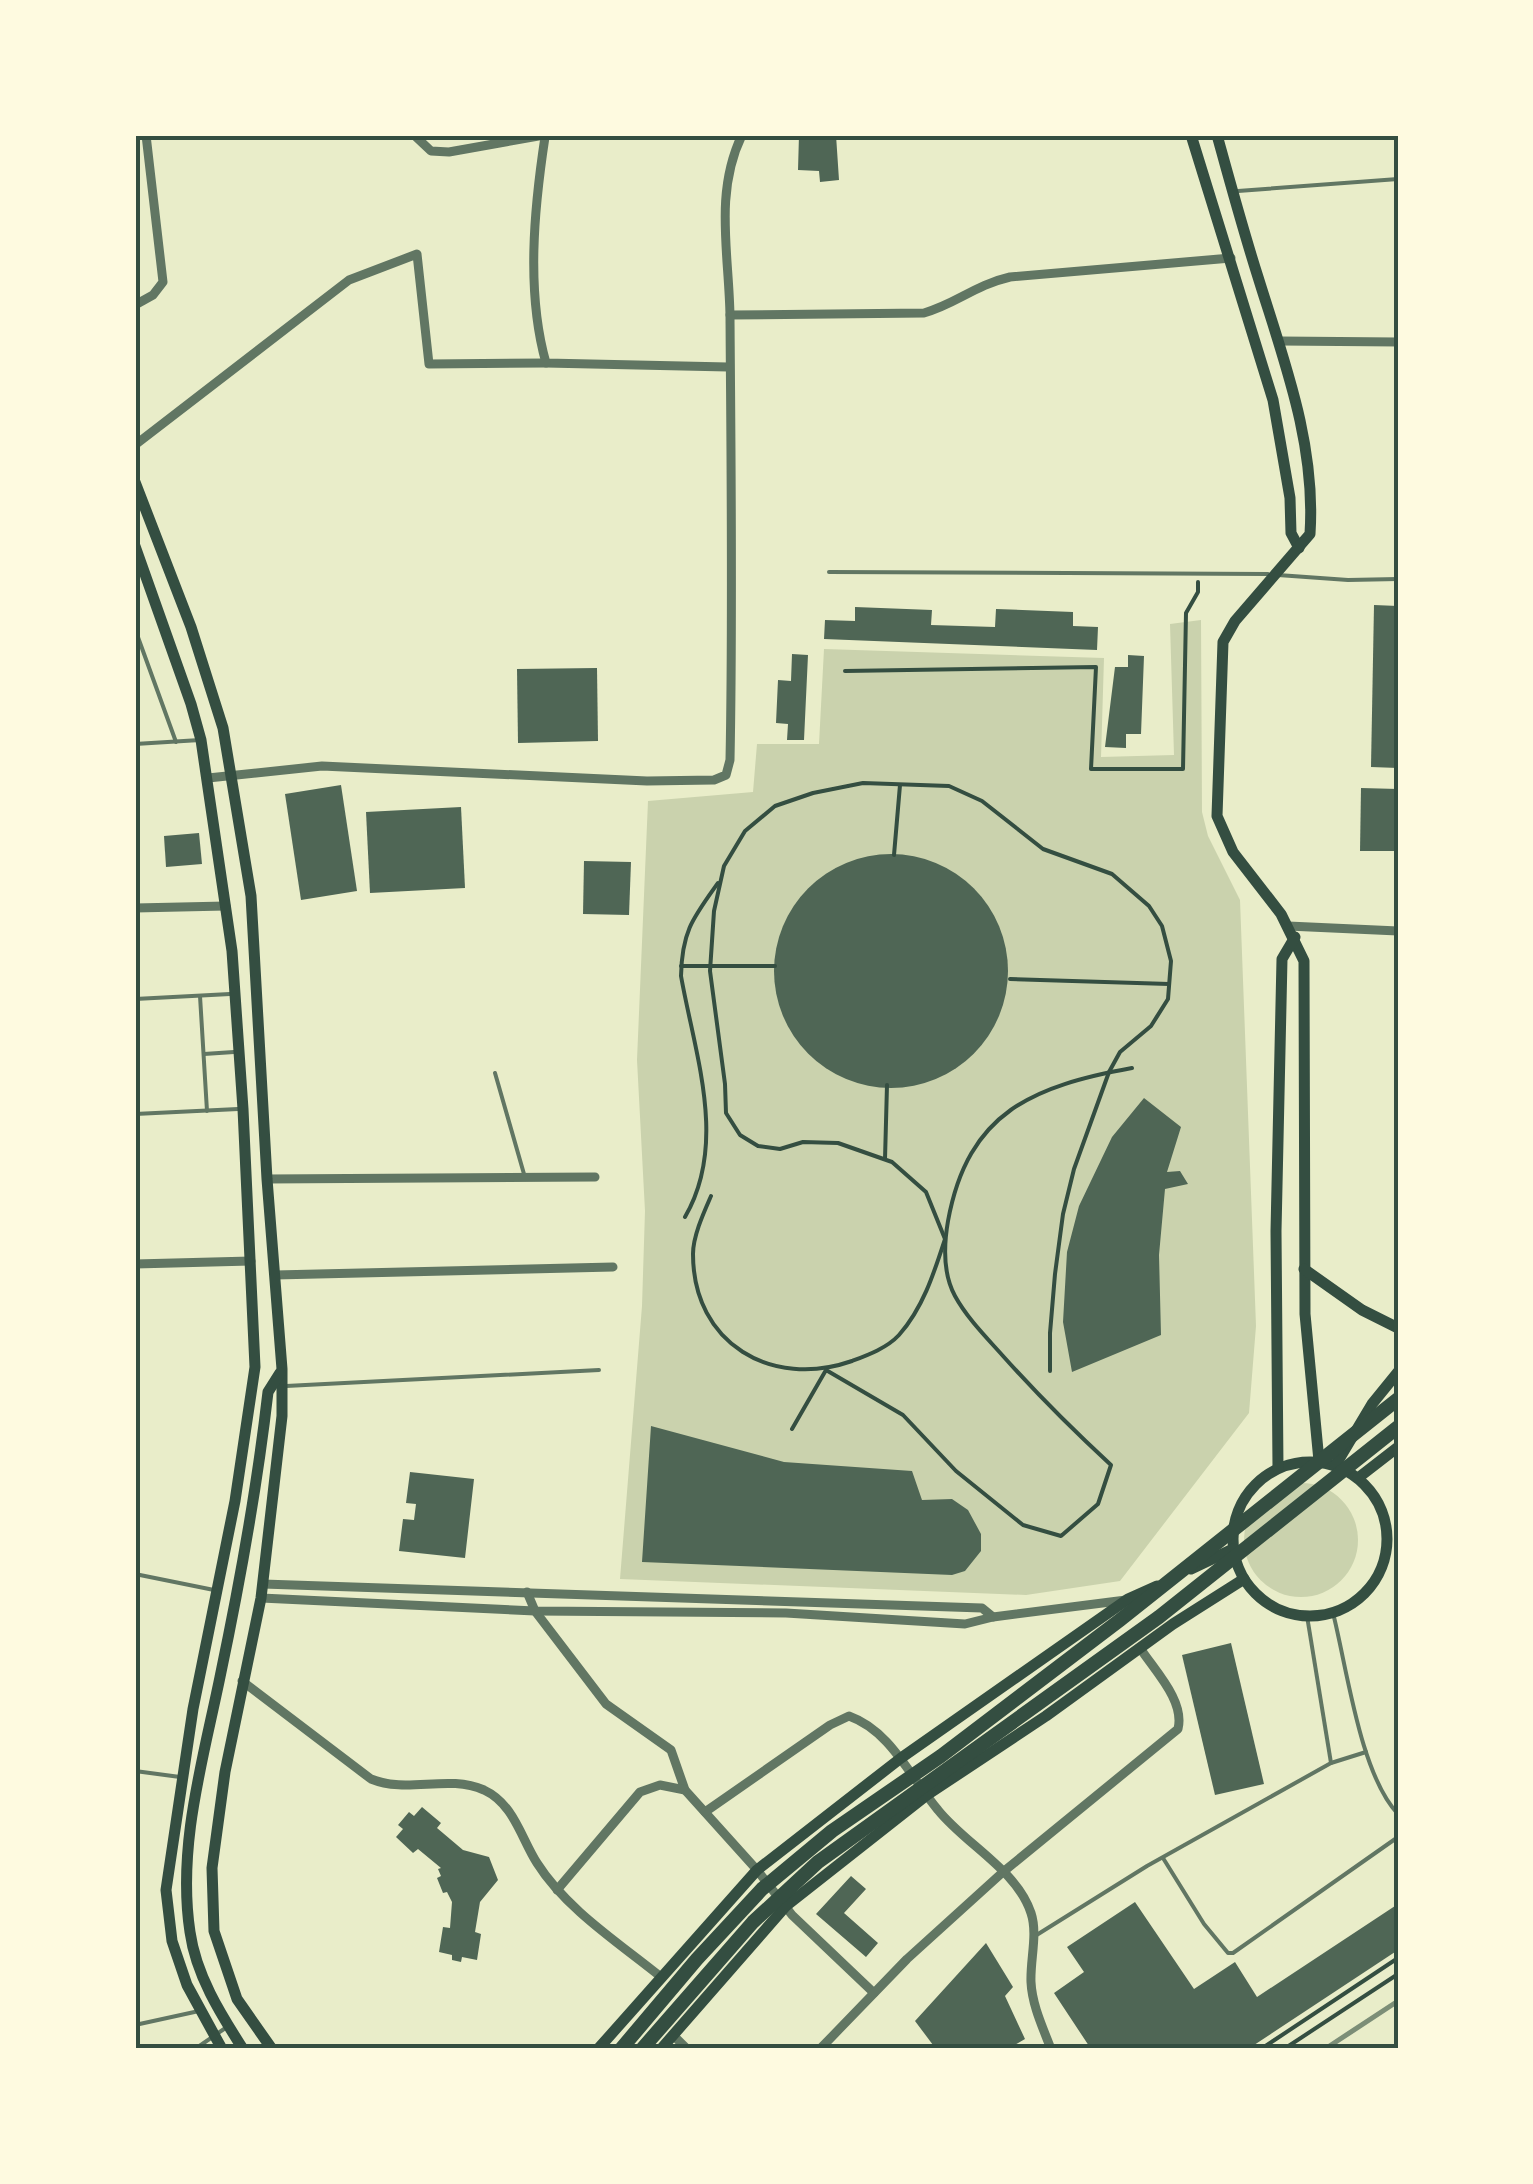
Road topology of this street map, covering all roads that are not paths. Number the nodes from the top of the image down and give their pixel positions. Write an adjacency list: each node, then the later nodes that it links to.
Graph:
1 (146, 135): 10 (street)
2 (414, 135): 6 (street)
3 (742, 135): 11 (street)
4 (1191, 135): 9 (main road)
5 (1217, 135): 8 (main road)
6 (544, 136): 14 (street)
7 (1398, 179): 8 (lane)
8 (1233, 191): 12 (main road)
9 (1231, 258): 11 (street); 19 (main road)
10 (135, 305)
11 (730, 316): 15 (street)
12 (1280, 341): 13 (street); 19 (main road)
13 (1398, 342)
14 (546, 363): 15 (street); 16 (street)
15 (728, 367): 27 (street)
16 (135, 445)
17 (135, 482): 27 (main road)
18 (135, 546): 24 (main road)
19 (1299, 548): 21 (main road)
20 (828, 572): 21 (lane)
21 (1277, 575): 22 (lane); 32 (main road)
22 (1398, 579)
23 (135, 630): 25 (lane)
24 (201, 740): 25 (lane); 28 (main road)
25 (176, 742): 26 (lane)
26 (135, 744)
27 (233, 774): 28 (street); 43 (main road)
28 (208, 778): 29 (main road)
29 (226, 906): 30 (street); 33 (main road)
30 (135, 908)
31 (1398, 931): 32 (street)
32 (1291, 932): 48 (main road); 62 (main road)
33 (235, 994): 34 (lane); 36 (main road)
34 (200, 996): 35 (lane); 37 (lane)
35 (135, 999)
36 (239, 1052): 37 (lane); 39 (main road)
37 (204, 1054): 40 (lane)
38 (495, 1073): 44 (lane)
39 (242, 1109): 40 (lane); 45 (main road)
40 (207, 1111): 41 (lane)
41 (135, 1114)
42 (595, 1177): 44 (street)
43 (267, 1179): 44 (street); 49 (main road)
44 (525, 1179)
45 (251, 1261): 46 (street); 51 (main road)
46 (135, 1264)
47 (613, 1267): 49 (street)
48 (1304, 1269): 50 (main road); 60 (main road)
49 (275, 1275): 52 (main road)
50 (1398, 1328)
51 (255, 1367): 56 (main road); 69 (main road)
52 (282, 1369): 55 (main road); 56 (main road)
53 (599, 1370): 55 (lane)
54 (1398, 1372): 61 (main road)
55 (282, 1386): 68 (main road)
56 (268, 1392): 105 (main road)
57 (1398, 1399): 108 (main road)
58 (1398, 1427): 109 (main road)
59 (1398, 1448): 63 (main road)
60 (1319, 1460): 61 (main road); 62 (main road)
61 (1336, 1466): 63 (main road)
62 (1278, 1468): 64 (main road)
63 (1358, 1478): 75 (main road)
64 (1233, 1549): 66 (main road); 72 (main road)
65 (136, 1574): 67 (lane); 69 (lane)
66 (1244, 1579): 76 (main road); 78 (main road)
67 (135, 1584)
68 (262, 1591): 70 (street); 73 (street); 79 (main road)
69 (219, 1592): 84 (main road)
70 (527, 1592): 71 (street); 73 (street)
71 (684, 1597): 74 (street); 77 (street)
72 (1128, 1599): 77 (street); 81 (main road)
73 (535, 1611): 74 (street); 85 (street)
74 (682, 1612): 77 (street)
75 (1334, 1613): 76 (main road); 80 (lane)
76 (1307, 1616): 82 (lane)
77 (994, 1617)
78 (1140, 1648): 86 (main road); 92 (street)
79 (242, 1681): 93 (street); 99 (main road)
80 (1366, 1752): 82 (lane); 88 (lane)
81 (901, 1758): 86 (street); 87 (street); 91 (main road)
82 (1330, 1763): 90 (lane)
83 (135, 1771): 84 (lane)
84 (182, 1778): 98 (main road)
85 (685, 1790): 87 (street); 93 (street)
86 (927, 1795): 92 (street); 94 (main road)
87 (705, 1812): 91 (street)
88 (1398, 1814)
89 (1398, 1837): 90 (lane)
90 (1163, 1858): 95 (lane)
91 (757, 1870): 94 (street); 96 (main road)
92 (1003, 1872): 95 (street); 97 (street)
93 (557, 1890): 96 (street)
94 (786, 1906): 97 (street); 101 (main road)
95 (1033, 1937): 113 (street)
96 (661, 1977): 107 (main road)
97 (874, 1993): 112 (street)
98 (199, 2011): 100 (lane); 102 (main road)
99 (247, 2013): 102 (lane); 106 (main road)
100 (135, 2025)
101 (673, 2035): 110 (main road); 111 (street)
102 (214, 2036): 103 (lane); 104 (main road)
103 (195, 2049)
104 (222, 2049)
105 (243, 2049)
106 (272, 2049)
107 (598, 2049)
108 (621, 2049)
109 (642, 2049)
110 (660, 2049)
111 (688, 2049)
112 (820, 2049)
113 (1051, 2049)

